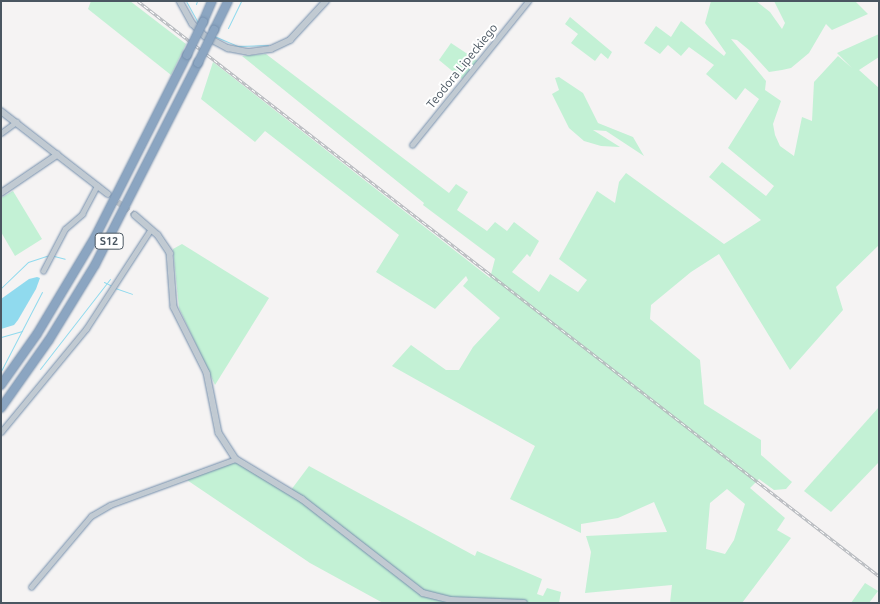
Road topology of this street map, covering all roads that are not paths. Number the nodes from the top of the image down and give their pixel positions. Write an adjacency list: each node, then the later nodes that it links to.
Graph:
1 (180, 1): 4 (street)
2 (212, 1): 17 (highway, S12, bridge)
3 (228, 1): 18 (highway, S12, bridge)
4 (326, 1)
5 (528, 1): 9 (street, Teodora Lipeckiego)
6 (1, 112): 7 (street)
7 (16, 122): 8 (street); 10 (street)
8 (1, 133)
9 (412, 145)
10 (57, 155): 11 (street); 12 (street)
11 (97, 186): 13 (street); 16 (street)
12 (1, 193)
13 (108, 194)
14 (135, 215): 15 (street)
15 (151, 229): 19 (street); 20 (street)
16 (43, 272)
17 (1, 385)
18 (1, 408)
19 (1, 432)
20 (236, 459): 21 (street); 22 (street)
21 (31, 587)
22 (524, 603)

